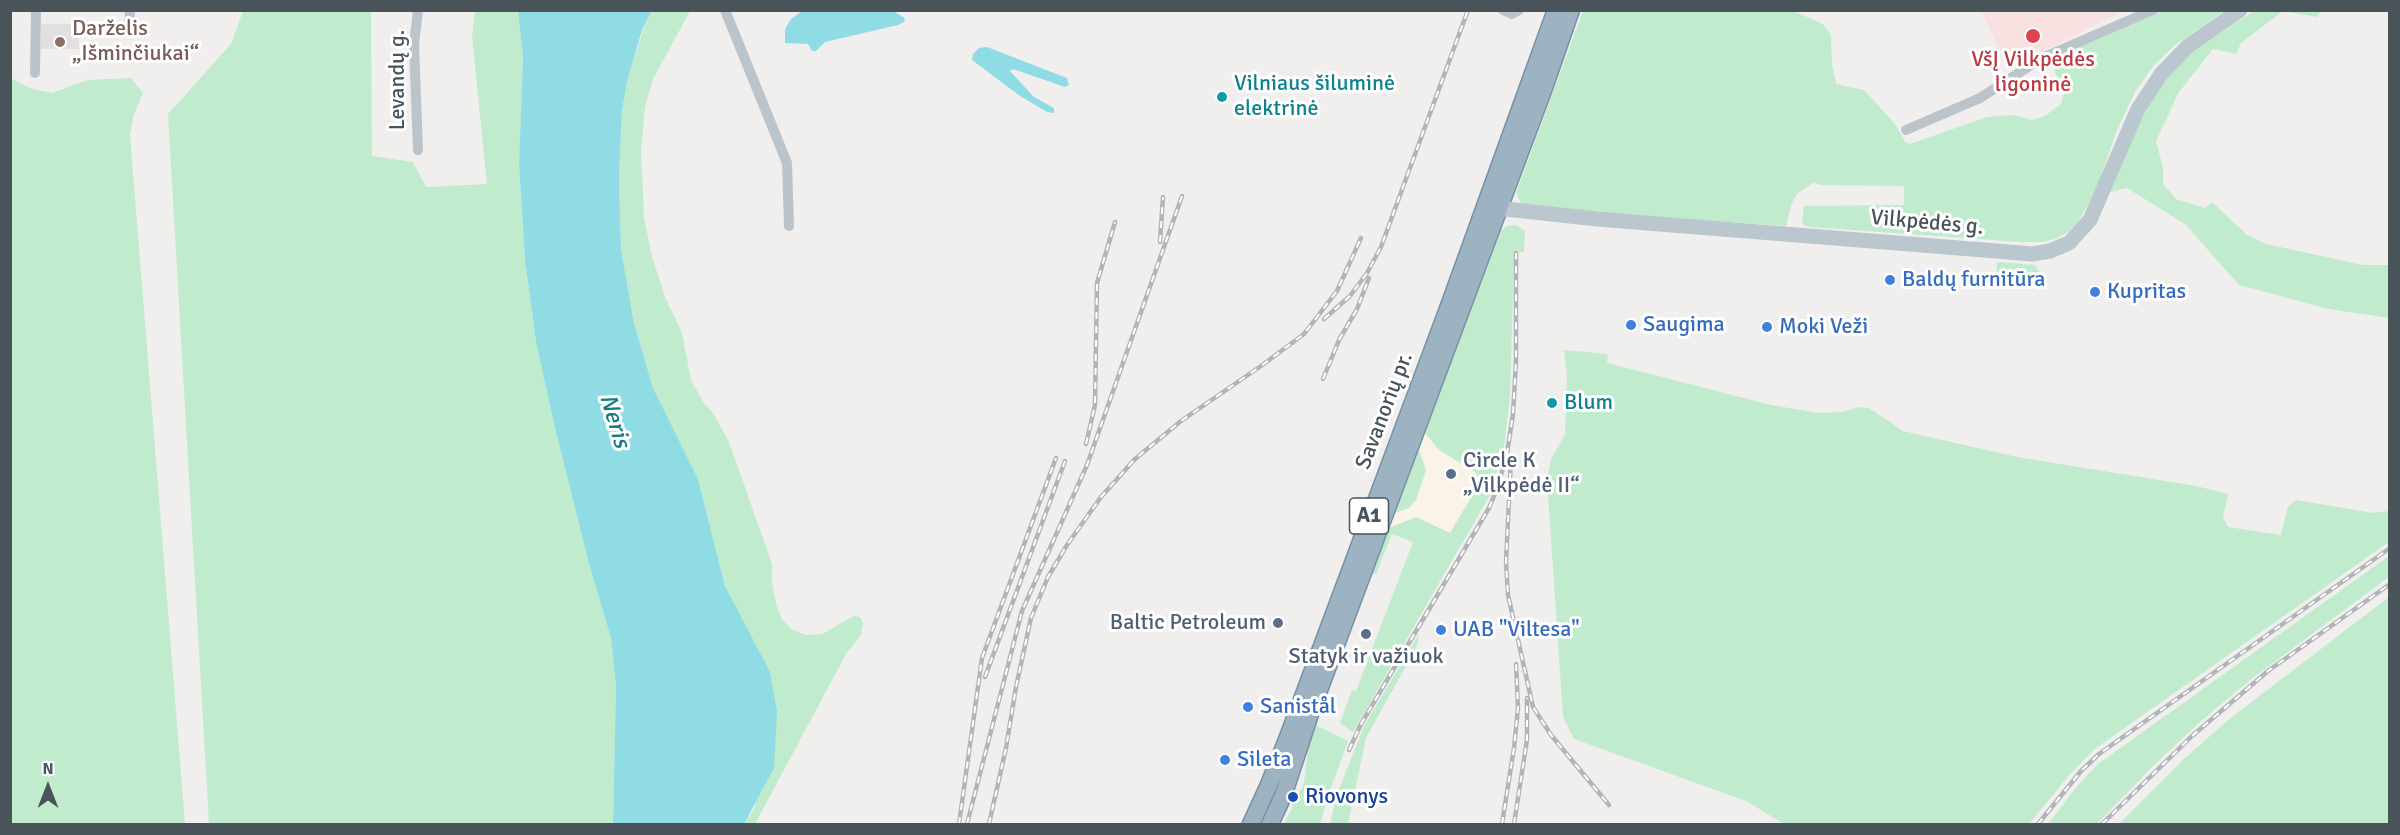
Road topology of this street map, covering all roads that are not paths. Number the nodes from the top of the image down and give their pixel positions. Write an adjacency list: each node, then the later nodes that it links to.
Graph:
1 (36, 10): 12 (street)
2 (130, 10): 11 (street)
3 (418, 10): 14 (street, Levandų g.)
4 (725, 10): 16 (street)
5 (1503, 10): 6 (street)
6 (1519, 10)
7 (1556, 10): 15 (highway, Savanorių pr. / A1)
8 (1571, 10): 15 (highway, Savanorių pr. / A1)
9 (2153, 10): 13 (street)
10 (2240, 10): 15 (main road, Vilkpėdės g.)
11 (129, 28)
12 (35, 73)
13 (1906, 130)
14 (418, 150)
15 (1491, 208): 17 (highway, Savanorių pr. / A1); 18 (highway, Savanorių pr. / A1)
16 (789, 226)
17 (1251, 825)
18 (1270, 825)

